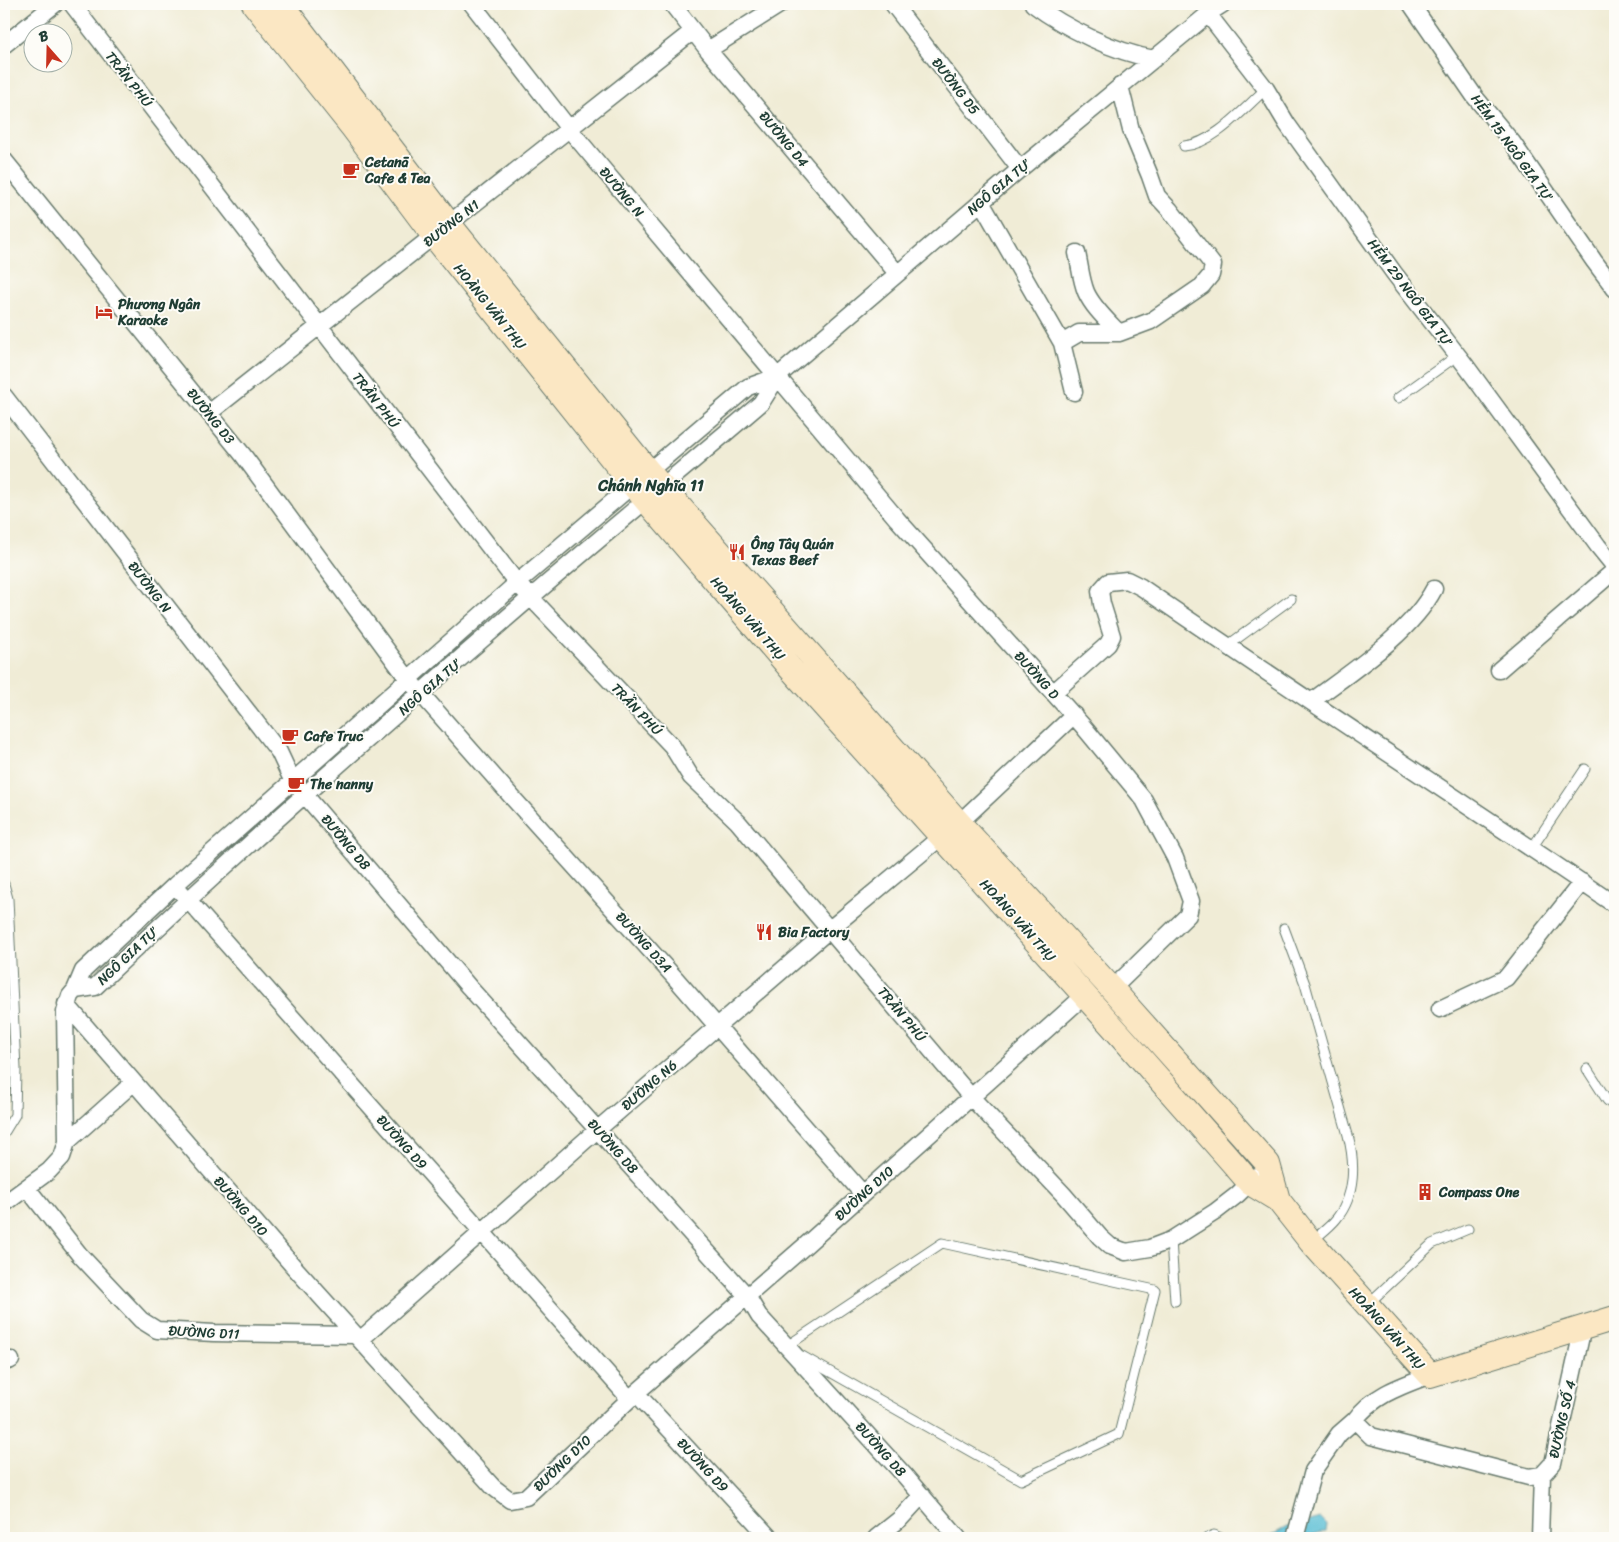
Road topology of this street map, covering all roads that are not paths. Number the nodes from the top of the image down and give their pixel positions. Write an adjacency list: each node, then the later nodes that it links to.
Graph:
1 (56, 4): 14 (street)
2 (72, 4): 29 (street, TRẦN PHÚ)
3 (254, 4): 17 (street, HOÀNG VĂN THỤ)
4 (281, 4): 17 (street, HOÀNG VĂN THỤ)
5 (472, 4): 20 (street, ĐƯỜNG N)
6 (672, 4): 13 (street, ĐƯỜNG D4)
7 (781, 4): 15 (street)
8 (893, 4): 23 (street, ĐƯỜNG D5)
9 (1033, 4): 16 (street)
10 (1223, 4): 12 (street, NGÔ GIA TỰ)
11 (1411, 4): 28 (street, HẺM 15 NGÔ GIA TỰ)
12 (1208, 14): 16 (street, NGÔ GIA TỰ); 19 (street, HẺM 29 NGÔ GIA TỰ)
13 (693, 32): 15 (street, ĐƯỜNG D4); 20 (street, ĐƯỜNG N1)
14 (4, 45)
15 (708, 50): 27 (street, ĐƯỜNG D4)
16 (1154, 59): 18 (street, NGÔ GIA TỰ)
17 (313, 62): 25 (street, HOÀNG VĂN THỤ)
18 (1120, 86): 23 (street, NGÔ GIA TỰ); 30 (street)
19 (1266, 89): 21 (lane); 32 (street, HẺM 29 NGÔ GIA TỰ)
20 (570, 130): 25 (street, ĐƯỜNG N1); 33 (street, ĐƯỜNG N)
21 (1184, 146)
22 (4, 160): 37 (street, ĐƯỜNG D3)
23 (1020, 169): 24 (street, NGÔ GIA TỰ)
24 (981, 202): 27 (street, NGÔ GIA TỰ); 31 (street)
25 (442, 230): 29 (street, ĐƯỜNG N1); 38 (street, HOÀNG VĂN THỤ)
26 (1077, 253): 30 (street)
27 (897, 273): 33 (street, NGÔ GIA TỰ)
28 (1615, 289)
29 (319, 326): 37 (street, ĐƯỜNG N1); 40 (street, TRẦN PHÚ)
30 (1119, 333): 31 (street)
31 (1062, 343): 34 (street)
32 (1458, 355): 36 (lane); 39 (street, HẺM 29 NGÔ GIA TỰ)
33 (778, 376): 38 (street, NGÔ GIA TỰ); 47 (street, ĐƯỜNG D)
34 (1074, 392)
35 (4, 396): 52 (street, ĐƯỜNG N)
36 (1398, 398)
37 (209, 414): 46 (street, ĐƯỜNG D3)
38 (647, 486): 40 (street, NGÔ GIA TỰ); 42 (street, NGÔ GIA TỰ); 54 (street, HOÀNG VĂN THỤ)
39 (1615, 568): 45 (street)
40 (517, 583): 42 (street, TRẦN PHÚ); 46 (street, NGÔ GIA TỰ)
41 (1434, 589): 49 (street)
42 (531, 598): 48 (street, NGÔ GIA TỰ); 63 (street, TRẦN PHÚ)
43 (1291, 599): 44 (lane)
44 (1227, 646): 47 (street); 49 (street)
45 (1499, 670)
46 (408, 679): 48 (street, ĐƯỜNG D3); 52 (street, NGÔ GIA TỰ)
47 (1053, 693): 50 (street, ĐƯỜNG D)
48 (421, 694): 53 (street, NGÔ GIA TỰ); 69 (street, ĐƯỜNG D3A)
49 (1312, 701): 55 (street)
50 (1074, 715): 54 (street, ĐƯỜNG N6); 64 (street, ĐƯỜNG D)
51 (1585, 769): 55 (lane)
52 (292, 780): 53 (street, ĐƯỜNG N); 58 (street, NGÔ GIA TỰ)
53 (306, 795): 59 (street, NGÔ GIA TỰ); 75 (street, ĐƯỜNG D8)
54 (951, 829): 61 (street, HOÀNG VĂN THỤ); 63 (street, ĐƯỜNG N6)
55 (1532, 848): 56 (street)
56 (1582, 882): 60 (street); 67 (street)
57 (4, 884): 76 (lane)
58 (175, 885): 59 (street, ĐƯỜNG D9); 66 (street, NGÔ GIA TỰ)
59 (187, 900): 66 (street, NGÔ GIA TỰ); 85 (street, ĐƯỜNG D9)
60 (1615, 905)
61 (1040, 928): 64 (street, HOÀNG VĂN THỤ); 65 (street, HOÀNG VĂN THỤ)
62 (1284, 928): 87 (lane)
63 (830, 929): 69 (street, ĐƯỜNG N6); 73 (street, TRẦN PHÚ)
64 (1112, 989): 68 (street, HOÀNG VĂN THỤ)
65 (1085, 995): 70 (street, HOÀNG VĂN THỤ); 73 (street, ĐƯỜNG D10)
66 (71, 997): 72 (street, ĐƯỜNG D10); 77 (street, NGÔ GIA TỰ)
67 (1440, 1009)
68 (1140, 1021): 70 (street); 78 (street, HOÀNG VĂN THỤ)
69 (717, 1026): 75 (street, ĐƯỜNG N6); 81 (street, ĐƯỜNG D3A)
70 (1122, 1037): 79 (street, HOÀNG VĂN THỤ)
71 (1588, 1069): 74 (lane)
72 (133, 1083): 77 (street); 93 (street, ĐƯỜNG D10)
73 (971, 1097): 81 (street, ĐƯỜNG D10); 86 (street, TRẦN PHÚ)
74 (1615, 1107)
75 (598, 1130): 85 (street, ĐƯỜNG N6); 88 (street, ĐƯỜNG D8)
76 (4, 1133)
77 (67, 1142): 80 (street)
78 (1268, 1164): 79 (street, TRẦN PHÚ); 82 (street, HOÀNG VĂN THỤ)
79 (1250, 1183): 82 (street, HOÀNG VĂN THỤ); 86 (street, TRẦN PHÚ)
80 (27, 1188): 83 (street); 93 (street, ĐƯỜNG D11)
81 (863, 1194): 88 (street, ĐƯỜNG D10)
82 (1278, 1200): 87 (street, HOÀNG VĂN THỤ)
83 (4, 1204)
84 (1468, 1229): 90 (lane)
85 (483, 1233): 93 (street, ĐƯỜNG N6); 96 (street, ĐƯỜNG D9)
86 (1171, 1240): 89 (lane)
87 (1311, 1242): 90 (street, HOÀNG VĂN THỤ)
88 (747, 1296): 94 (street, ĐƯỜNG D8); 96 (street, ĐƯỜNG D10)
89 (1175, 1301)
90 (1367, 1305): 95 (street, HOÀNG VĂN THỤ)
91 (1615, 1318): 92 (street, HOÀNG VĂN THỤ)
92 (1583, 1327): 95 (street, HOÀNG VĂN THỤ); 98 (street, ĐƯỜNG SỐ 4)
93 (357, 1337): 96 (street, ĐƯỜNG D10)
94 (788, 1347): 94 (lane); 99 (street, ĐƯỜNG D8)
95 (1430, 1376): 97 (street)
96 (632, 1396): 100 (street, ĐƯỜNG D9)
97 (1355, 1420): 98 (street); 105 (street)
98 (1542, 1475): 106 (street, ĐƯỜNG SỐ 4)
99 (922, 1495): 101 (street); 102 (street, ĐƯỜNG D8)
100 (770, 1538)
101 (876, 1538)
102 (958, 1538)
103 (1207, 1538): 104 (lane)
104 (1221, 1538)
105 (1294, 1538)
106 (1540, 1538)

